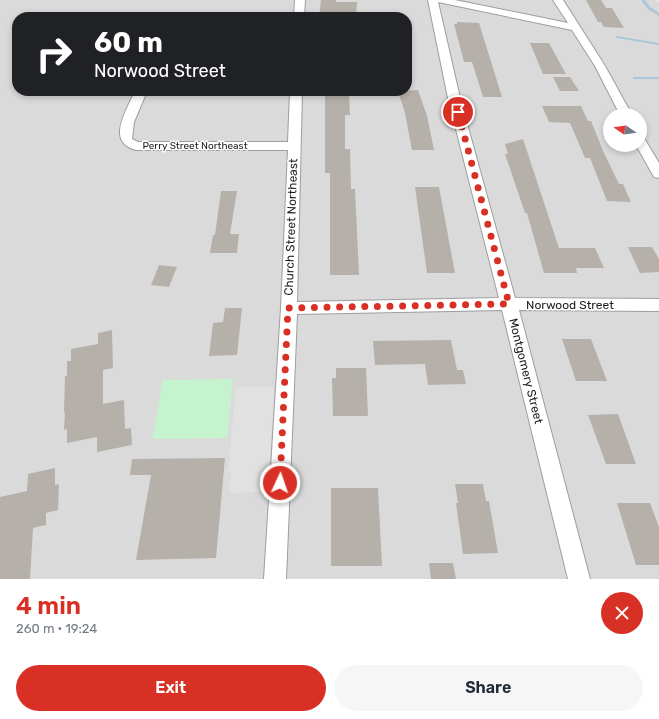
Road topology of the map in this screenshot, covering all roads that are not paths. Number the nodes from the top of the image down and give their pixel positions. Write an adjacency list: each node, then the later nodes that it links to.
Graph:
1 (300, 0): 5 (street)
2 (433, 0): 13 (street, Montgomery Street)
3 (441, 0): 6 (street)
4 (558, 0): 6 (street)
5 (299, 12)
6 (575, 28): 9 (street)
7 (139, 96): 10 (street, Perry Street Northeast)
8 (296, 96): 10 (street, Church Street Northeast)
9 (622, 108)
10 (294, 146): 15 (street, Church Street Northeast)
11 (646, 152): 12 (street)
12 (659, 174)
13 (509, 304): 14 (street, Norwood Street); 15 (street, Norwood Street); 17 (street, Montgomery Street)
14 (659, 305)
15 (288, 308): 16 (street, Church Street Northeast)
16 (275, 579)
17 (579, 579)

